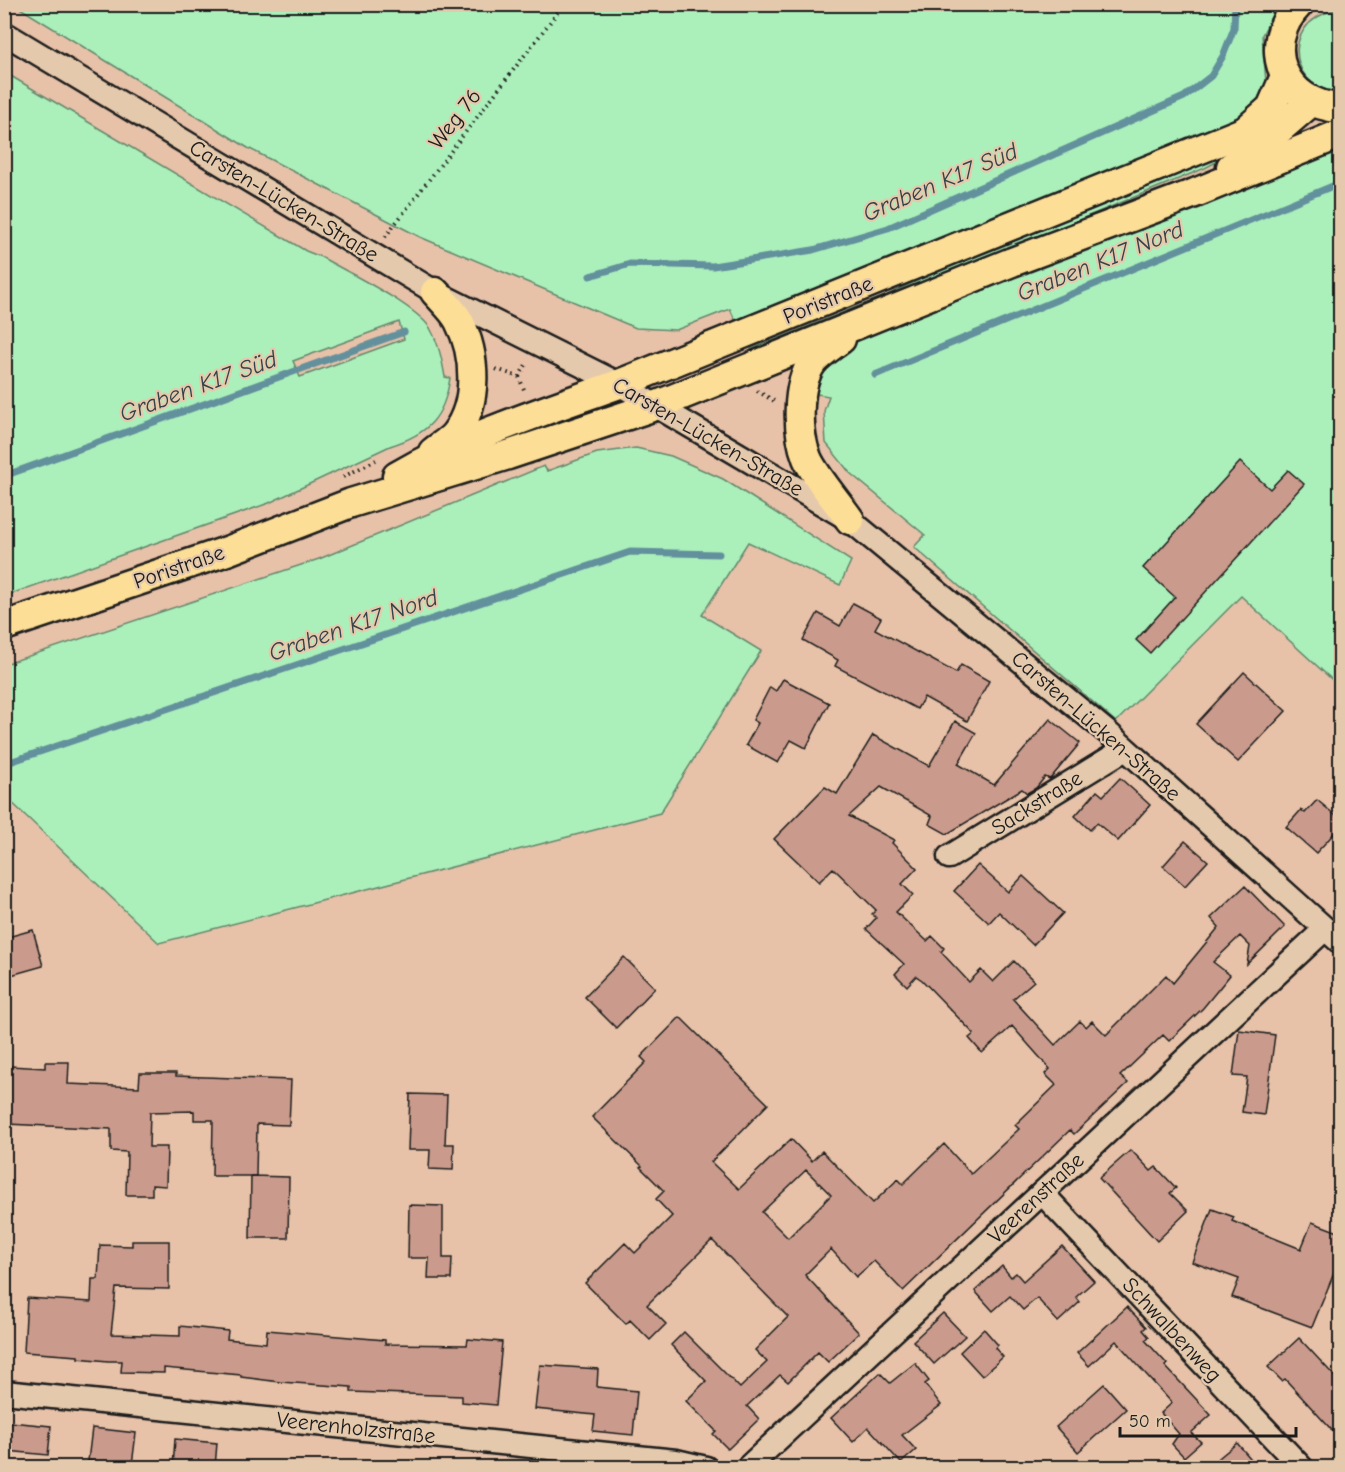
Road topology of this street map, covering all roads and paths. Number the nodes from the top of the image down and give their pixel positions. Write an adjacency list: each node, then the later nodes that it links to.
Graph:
1 (564, 4): 9 (path, Weg 76)
2 (1299, 4): 4 (main road)
3 (4, 33): 9 (street, Carsten-Lücken-Straße)
4 (1285, 76): 5 (main road); 13 (main road, Poristraße)
5 (1311, 102): 6 (main road); 8 (main road, Poristraße)
6 (1341, 108)
7 (1341, 134): 8 (main road, Poristraße)
8 (1195, 193): 11 (main road, Poristraße)
9 (372, 254): 10 (street, Carsten-Lücken-Straße)
10 (435, 292): 13 (street, Carsten-Lücken-Straße); 17 (main road)
11 (860, 324): 12 (main road, Poristraße); 14 (main road)
12 (747, 369): 14 (path); 15 (main road, Poristraße)
13 (619, 384): 15 (street, Carsten-Lücken-Straße); 17 (main road, Poristraße)
14 (801, 400): 19 (main road)
15 (655, 406): 18 (main road, Poristraße); 19 (street, Carsten-Lücken-Straße)
16 (382, 457): 18 (path)
17 (423, 461): 18 (main road, Poristraße)
18 (343, 492): 20 (main road, Poristraße)
19 (850, 520): 21 (street, Carsten-Lücken-Straße)
20 (4, 626)
21 (1125, 749): 22 (street, Sackstraße); 23 (street, Carsten-Lücken-Straße)
22 (949, 857)
23 (1333, 935): 24 (street, Veerenstraße)
24 (1042, 1193): 27 (street, Veerenstraße); 28 (street, Schwalbenweg)
25 (4, 1392): 26 (street, Veerenholzstraße)
26 (706, 1467)
27 (747, 1467)
28 (1302, 1467)

